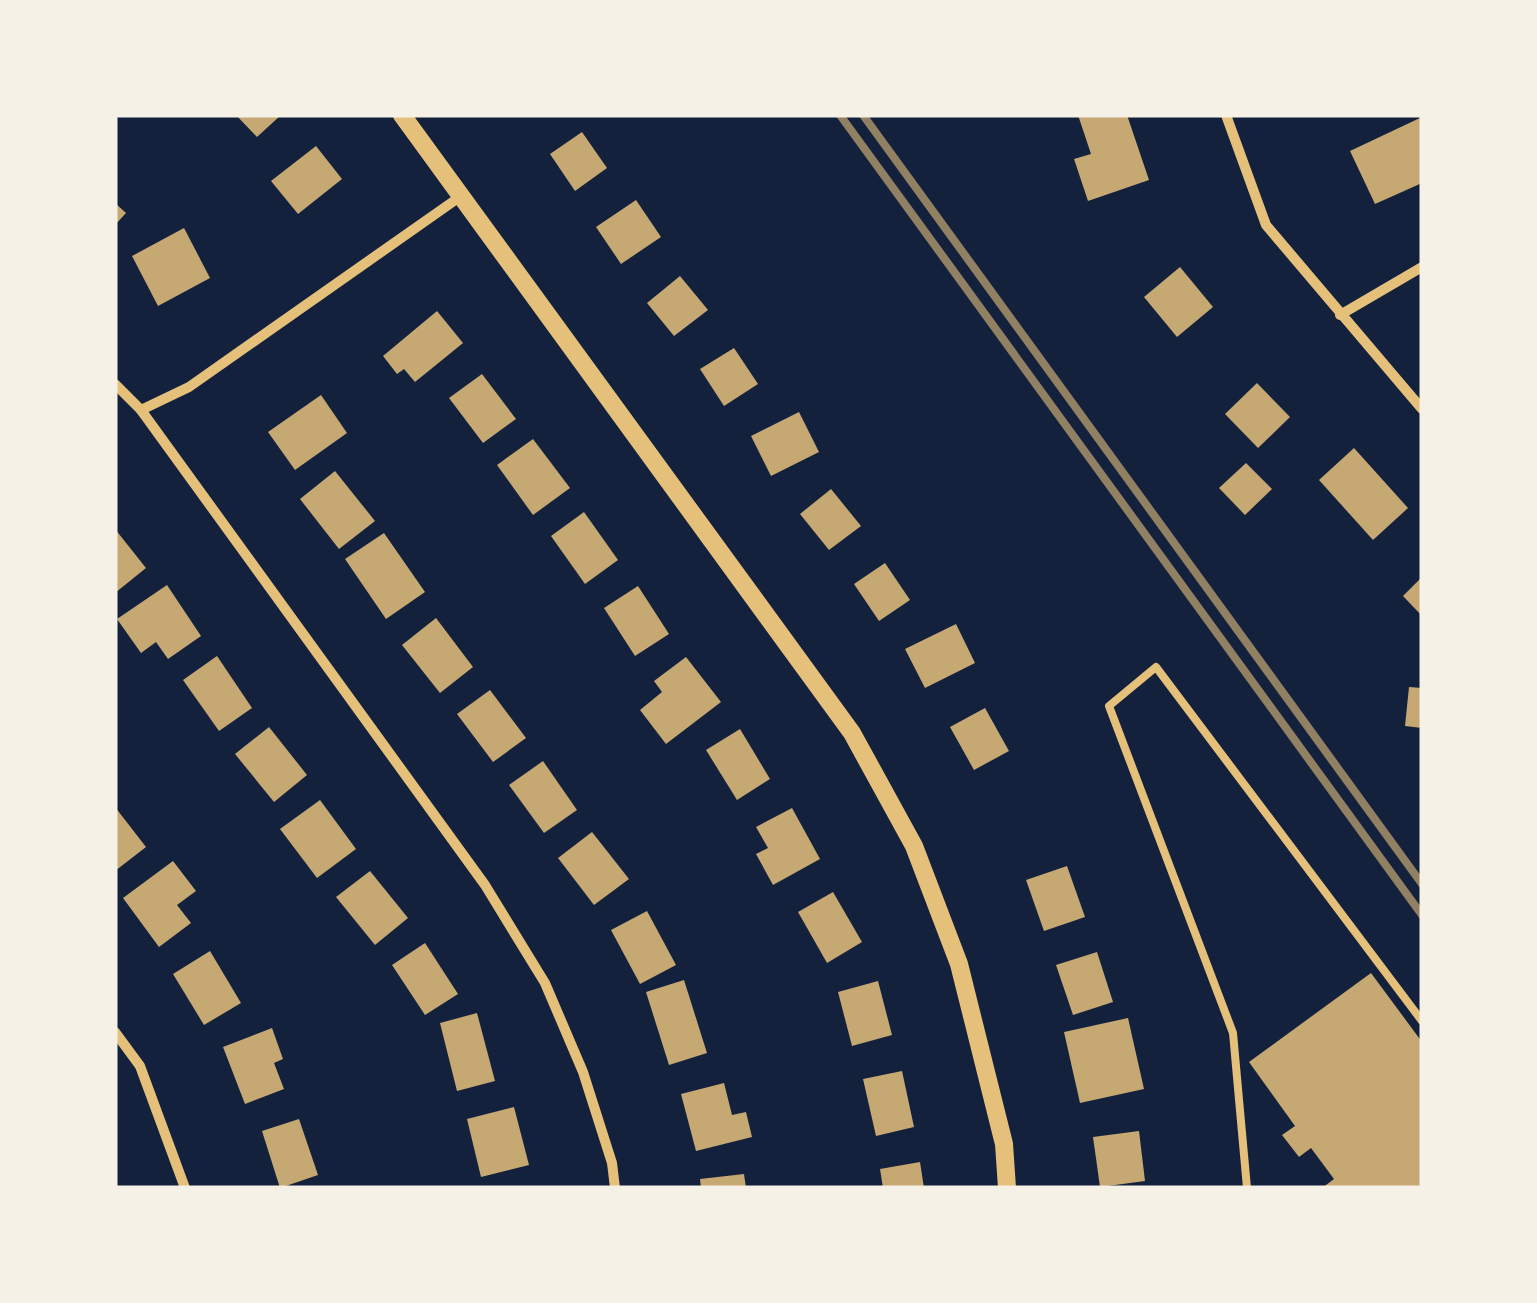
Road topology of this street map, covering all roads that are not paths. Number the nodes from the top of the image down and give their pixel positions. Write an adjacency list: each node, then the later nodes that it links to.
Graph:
1 (402, 115): 3 (street)
2 (1226, 115): 5 (street)
3 (461, 196): 8 (street); 13 (street)
4 (1422, 268): 5 (street)
5 (1340, 315): 7 (street)
6 (115, 384): 8 (street)
7 (1422, 409)
8 (142, 410): 12 (street)
9 (1422, 1021): 14 (lane)
10 (115, 1032): 11 (street)
11 (185, 1188)
12 (615, 1188)
13 (1007, 1188)
14 (1247, 1188)

